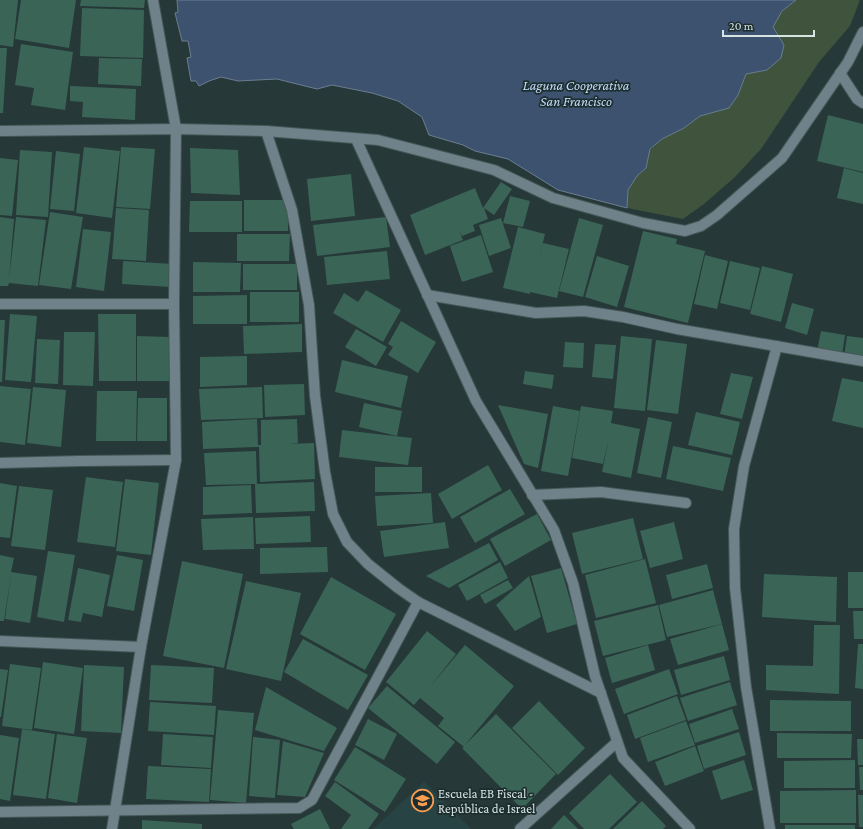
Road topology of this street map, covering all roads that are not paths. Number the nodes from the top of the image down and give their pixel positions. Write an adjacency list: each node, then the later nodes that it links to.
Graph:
1 (153, 0): 5 (street)
2 (863, 32): 3 (street)
3 (840, 73): 4 (street); 8 (street)
4 (863, 102)
5 (176, 129): 6 (street); 7 (street); 11 (street)
6 (0, 131)
7 (266, 131): 8 (street); 18 (street)
8 (356, 139): 9 (street)
9 (428, 295): 12 (street); 16 (street)
10 (0, 304): 11 (street)
11 (174, 304): 14 (street)
12 (776, 346): 13 (street); 28 (street)
13 (863, 361)
14 (176, 460): 15 (street); 20 (street)
15 (0, 463)
16 (532, 495): 17 (street); 21 (street)
17 (686, 503)
18 (418, 602): 21 (street); 23 (street)
19 (0, 641): 20 (street)
20 (141, 647): 23 (street)
21 (601, 693): 22 (street)
22 (617, 742): 26 (street); 27 (street)
23 (116, 810): 24 (street); 25 (street)
24 (0, 812)
25 (112, 829)
26 (520, 829)
27 (690, 829)
28 (770, 829)

